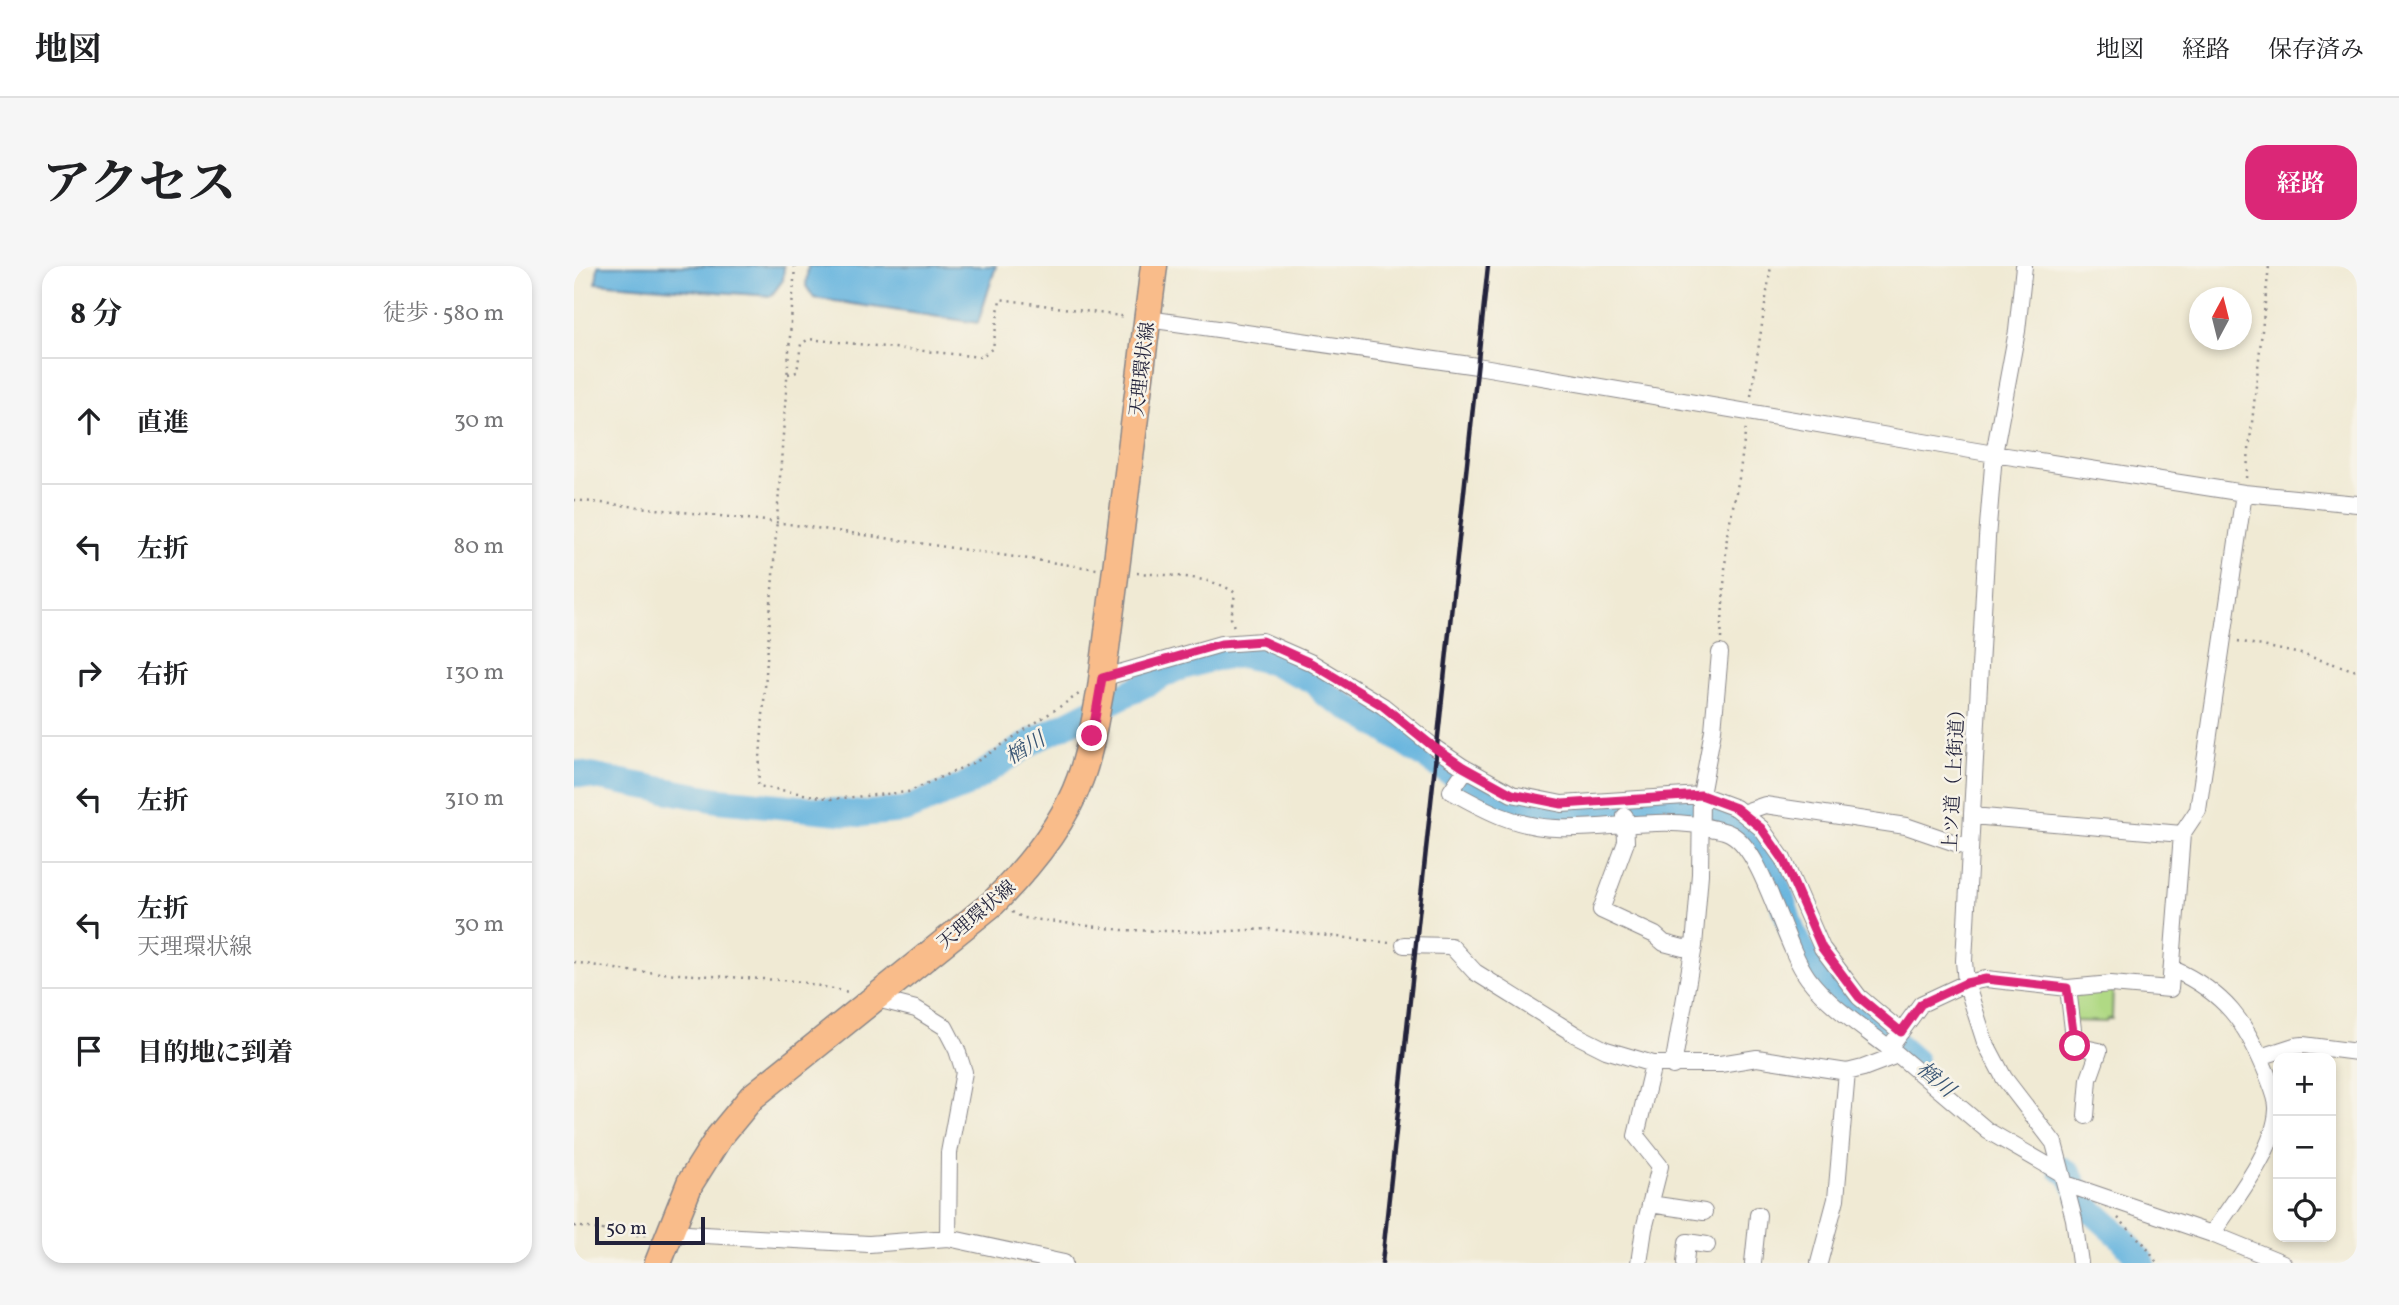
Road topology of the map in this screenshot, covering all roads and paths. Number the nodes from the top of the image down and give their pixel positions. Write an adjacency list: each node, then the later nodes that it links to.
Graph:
1 (795, 266): 7 (path)
2 (1154, 266): 6 (main road, 天理環状線)
3 (1771, 266): 8 (path)
4 (2024, 266): 9 (street, 上ツ道（上街道）)
5 (2269, 266): 10 (path)
6 (1148, 319): 7 (path); 8 (street); 20 (main road, 天理環状線)
7 (787, 374): 13 (path)
8 (1748, 411): 9 (street); 18 (path)
9 (1994, 454): 10 (street); 25 (street, 上ツ道（上街道）)
10 (2244, 493): 12 (street); 16 (street)
11 (574, 500): 13 (path)
12 (2357, 504)
13 (775, 522): 14 (path); 20 (path)
14 (1097, 569)
15 (1132, 572): 17 (path)
16 (2224, 639): 19 (path); 28 (street)
17 (1262, 641): 20 (street); 21 (street)
18 (1720, 653): 22 (street)
19 (2357, 671)
20 (1101, 683): 30 (main road, 天理環状線)
21 (1465, 769): 23 (street); 27 (street)
22 (1702, 797): 23 (street); 24 (street); 26 (street)
23 (1624, 800): 27 (street)
24 (1742, 813): 29 (street); 38 (street)
25 (1972, 816): 28 (street); 29 (street, 上ツ道（上街道）)
26 (1702, 822): 27 (street); 32 (street); 38 (street)
27 (1626, 824): 32 (street)
28 (2182, 834): 34 (street)
29 (1970, 848): 35 (street, 上ツ道（上街道）)
30 (993, 903): 31 (path); 37 (main road, 天理環状線)
31 (1404, 945): 41 (street)
32 (1693, 946): 42 (street)
33 (574, 962): 37 (path)
34 (2173, 969): 36 (street); 40 (street)
35 (1966, 983): 36 (street); 38 (street); 45 (street, 上ツ道（上街道）)
36 (2067, 988): 44 (street)
37 (873, 998): 51 (main road, 天理環状線); 53 (street)
38 (1895, 1042): 43 (street); 45 (street)
39 (2357, 1052): 40 (street)
40 (2260, 1057): 52 (street)
41 (1653, 1064): 42 (street); 47 (street)
42 (1673, 1066): 43 (street)
43 (1847, 1072): 61 (street)
44 (2086, 1116)
45 (2064, 1178): 46 (street); 62 (street, 上ツ道（上街道）)
46 (2104, 1198): 52 (street); 63 (path)
47 (1650, 1204): 48 (street); 58 (street)
48 (1704, 1212)
49 (1758, 1215): 60 (street)
50 (574, 1226): 51 (path)
51 (669, 1233): 53 (street); 56 (main road, 天理環状線)
52 (2212, 1234): 55 (street)
53 (948, 1238): 57 (street)
54 (1707, 1245): 59 (street)
55 (2256, 1258): 64 (street)
56 (658, 1263)
57 (1064, 1263)
58 (1639, 1263)
59 (1685, 1263)
60 (1753, 1263)
61 (1819, 1263)
62 (2080, 1263)
63 (2157, 1263)
64 (2283, 1263)

